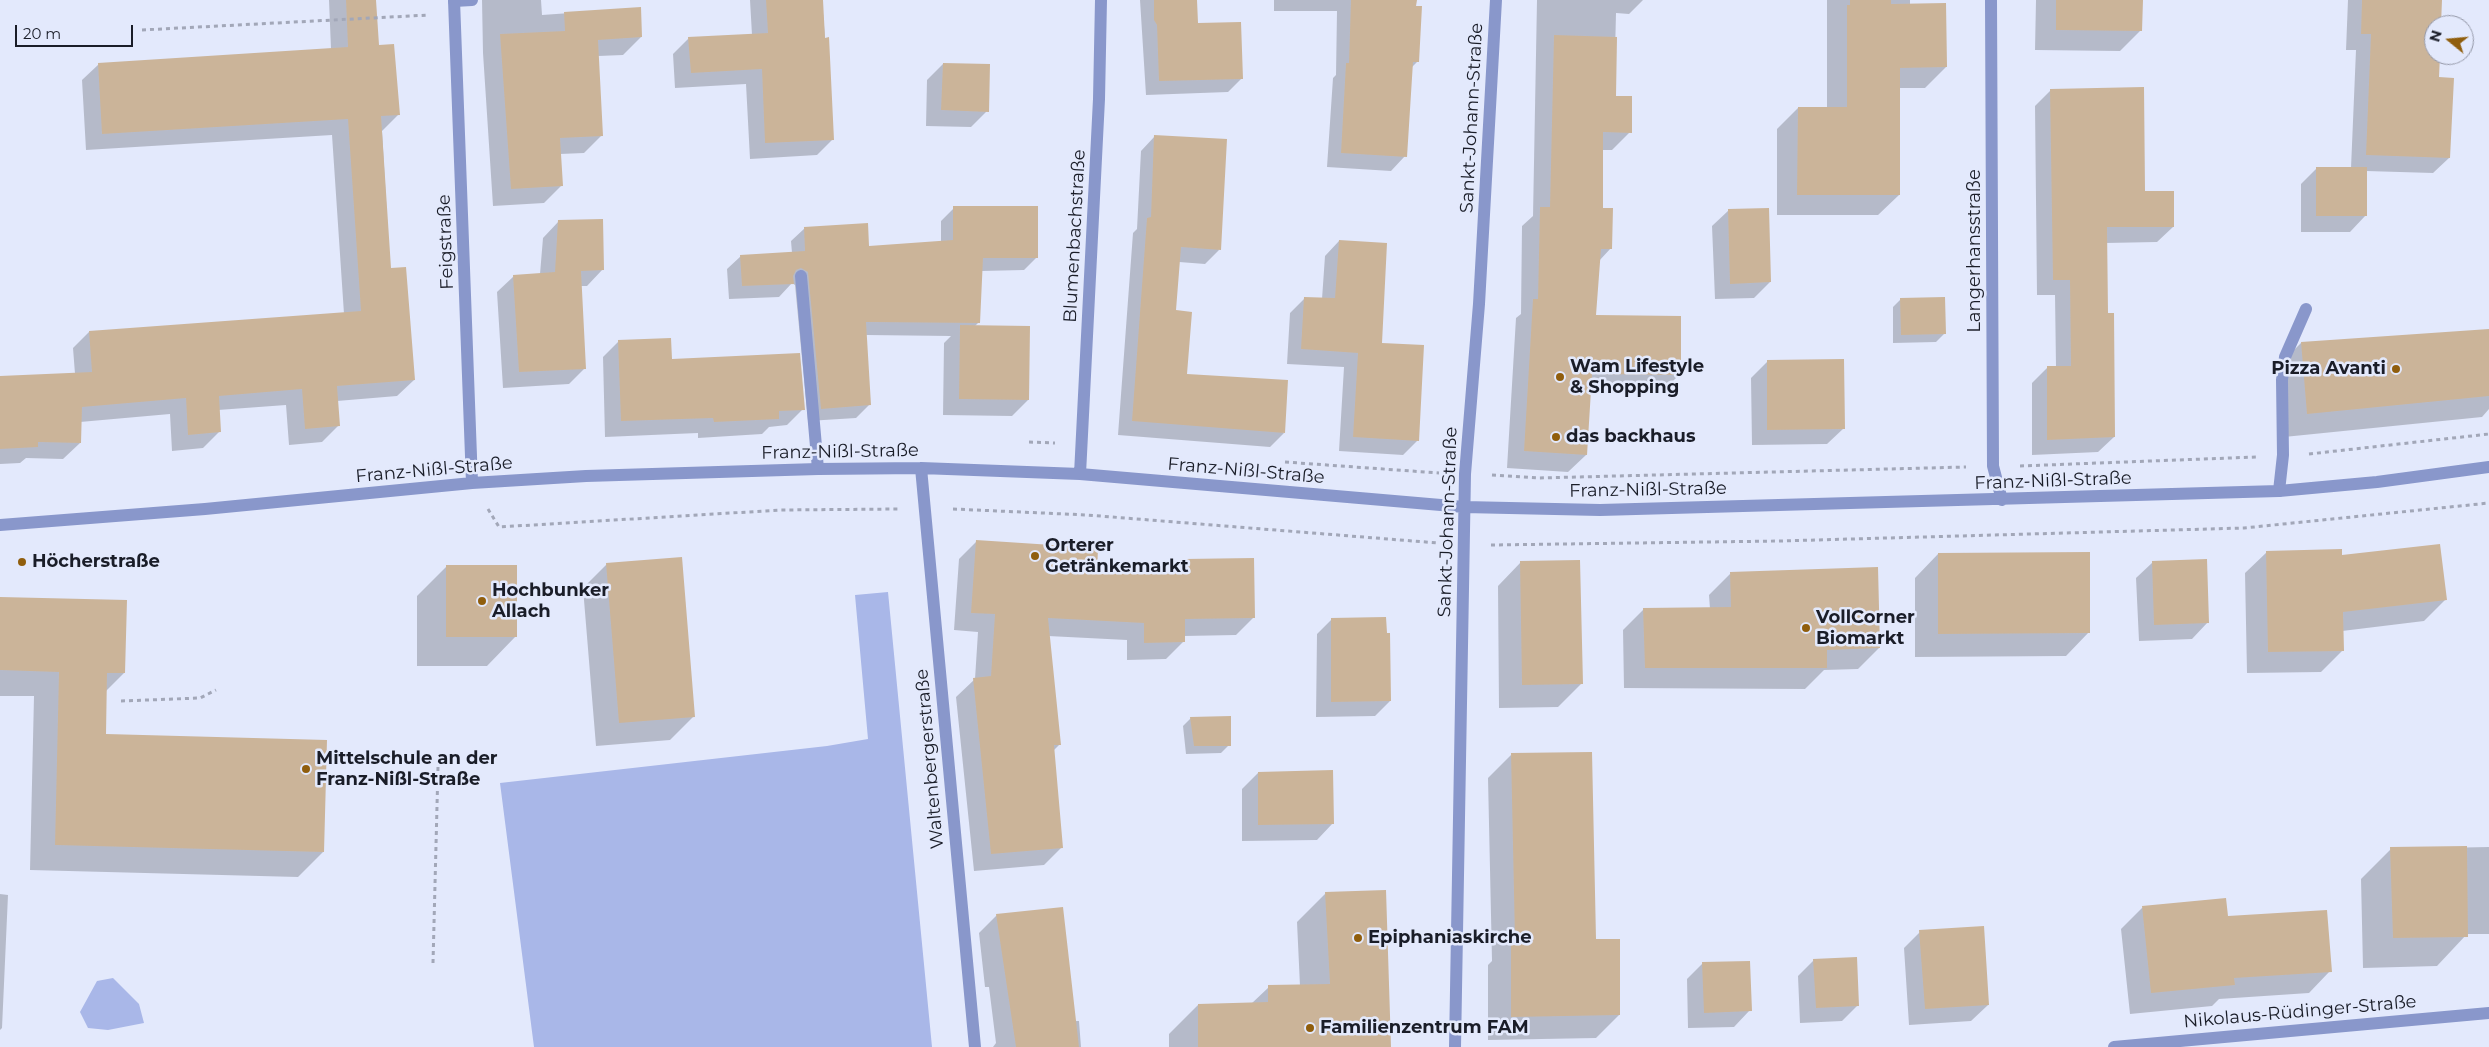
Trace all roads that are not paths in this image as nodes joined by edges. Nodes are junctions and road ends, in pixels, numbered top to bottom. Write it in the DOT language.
graph roads {
  1 [pos="454,0"];
  2 [pos="472,0"];
  3 [pos="1101,0"];
  4 [pos="1496,0"];
  5 [pos="1991,0"];
  6 [pos="801,276"];
  7 [pos="2306,309"];
  8 [pos="2489,467"];
  9 [pos="921,468"];
  10 [pos="818,469"];
  11 [pos="1080,474"];
  12 [pos="472,483"];
  13 [pos="2279,492"];
  14 [pos="2002,500"];
  15 [pos="1464,508"];
  16 [pos="0,525"];
  17 [pos="2489,1013"];
  18 [pos="975,1047"];
  19 [pos="1455,1047"];
  20 [pos="2114,1047"];
  1 -- 2 [label="street"];
  1 -- 12 [label="street, Feigstraße"];
  3 -- 11 [label="street, Blumenbachstraße"];
  4 -- 15 [label="street, Sankt-Johann-Straße"];
  5 -- 14 [label="street, Langerhansstraße"];
  6 -- 10 [label="street"];
  7 -- 13 [label="street"];
  8 -- 13 [label="street, Franz-Nißl-Straße"];
  9 -- 10 [label="street, Franz-Nißl-Straße"];
  9 -- 11 [label="street, Franz-Nißl-Straße"];
  9 -- 18 [label="street, Waltenbergerstraße"];
  10 -- 12 [label="street, Franz-Nißl-Straße"];
  11 -- 15 [label="street, Franz-Nißl-Straße"];
  12 -- 16 [label="street, Franz-Nißl-Straße"];
  13 -- 14 [label="street, Franz-Nißl-Straße"];
  14 -- 15 [label="street, Franz-Nißl-Straße"];
  15 -- 19 [label="street, Sankt-Johann-Straße"];
  17 -- 20 [label="street, Nikolaus-Rüdinger-Straße"];
}
